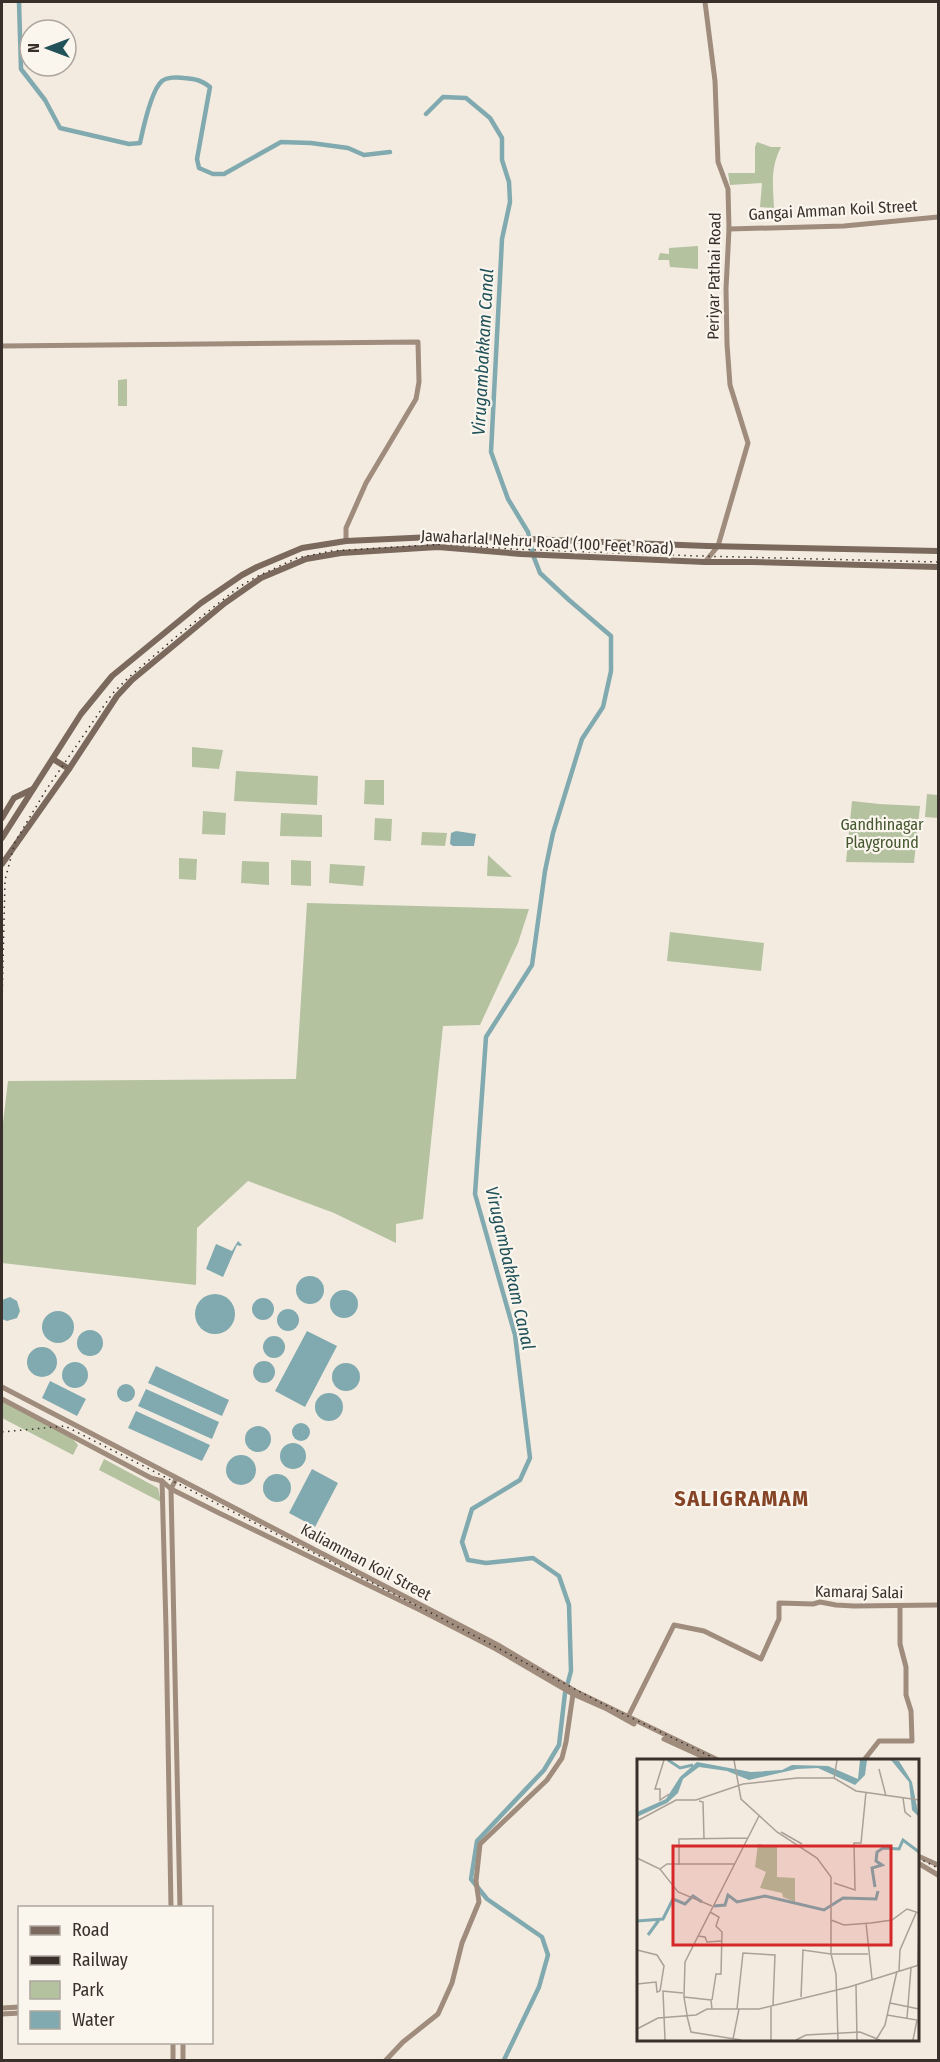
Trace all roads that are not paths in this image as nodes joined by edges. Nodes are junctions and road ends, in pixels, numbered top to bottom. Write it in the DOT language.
graph roads {
  1 [pos="705,2"];
  2 [pos="939,217"];
  3 [pos="729,229"];
  4 [pos="2,346"];
  5 [pos="511,538"];
  6 [pos="346,541"];
  7 [pos="718,546"];
  8 [pos="892,550"];
  9 [pos="939,551"];
  10 [pos="510,553"];
  11 [pos="705,562"];
  12 [pos="891,566"];
  13 [pos="939,567"];
  14 [pos="53,759"];
  15 [pos="69,770"];
  16 [pos="34,789"];
  17 [pos="2,818"];
  18 [pos="2,838"];
  19 [pos="2,864"];
  20 [pos="2,1387"];
  21 [pos="2,1399"];
  22 [pos="170,1476"];
  23 [pos="176,1479"];
  24 [pos="162,1481"];
  25 [pos="171,1489"];
  26 [pos="939,1605"];
  27 [pos="900,1606"];
  28 [pos="523,1662"];
  29 [pos="571,1691"];
  30 [pos="628,1717"];
  31 [pos="706,1759"];
  32 [pos="714,1759"];
  33 [pos="865,1759"];
  34 [pos="919,1856"];
  35 [pos="919,1864"];
  36 [pos="939,1865"];
  37 [pos="939,1875"];
  38 [pos="171,1906"];
  39 [pos="180,1906"];
  40 [pos="18,2007"];
  41 [pos="2,2008"];
  42 [pos="18,2013"];
  43 [pos="2,2014"];
  44 [pos="173,2044"];
  45 [pos="183,2044"];
  46 [pos="173,2061"];
  47 [pos="183,2061"];
  48 [pos="386,2061"];
  1 -- 3 [label="street, Periyar Pathai Road"];
  2 -- 3 [label="street, Gangai Amman Koil Street"];
  3 -- 7 [label="street, Periyar Pathai Road"];
  4 -- 6 [label="street"];
  5 -- 6 [label="main road, Jawaharlal Nehru Road (100 Feet Road)"];
  5 -- 7 [label="main road, Jawaharlal Nehru Road (100 Feet Road)"];
  5 -- 10 [label="main road"];
  6 -- 14 [label="main road, Jawaharlal Nehru Road (100 Feet Road)"];
  7 -- 8 [label="main road, Jawaharlal Nehru Road (100 Feet Road)"];
  7 -- 11 [label="street"];
  8 -- 9 [label="main road, Jawaharlal Nehru Road (100 Feet Road)"];
  8 -- 12 [label="main road"];
  10 -- 11 [label="main road, Jawaharlal Nehru Road (100 Feet Road)"];
  10 -- 15 [label="main road, Jawaharlal Nehru Road (100 Feet Road)"];
  11 -- 12 [label="main road, Jawaharlal Nehru Road (100 Feet Road)"];
  12 -- 13 [label="main road, Jawaharlal Nehru Road (100 Feet Road)"];
  14 -- 15 [label="main road"];
  14 -- 16 [label="main road, Jawaharlal Nehru Road (100 Feet Road)"];
  15 -- 19 [label="main road, Jawaharlal Nehru Road (100 Feet Road)"];
  16 -- 17 [label="main road"];
  16 -- 18 [label="main road, Jawaharlal Nehru Road (100 Feet Road)"];
  20 -- 22 [label="street, Kaliamman Koil Street"];
  21 -- 24 [label="street, Kaliamman Koil Street"];
  22 -- 23 [label="street, Kaliamman Koil Street"];
  22 -- 24 [label="street"];
  23 -- 25 [label="street"];
  23 -- 28 [label="street, Kaliamman Koil Street"];
  24 -- 25 [label="street, Kaliamman Koil Street"];
  24 -- 38 [label="street"];
  25 -- 28 [label="street, Kaliamman Koil Street"];
  25 -- 39 [label="street"];
  26 -- 27 [label="street, Kamaraj Salai"];
  27 -- 30 [label="street, Kamaraj Salai"];
  27 -- 33 [label="street"];
  28 -- 29 [label="street, Kaliamman Koil Street"];
  29 -- 30 [label="street, Kaliamman Koil Street"];
  29 -- 31 [label="street, Kaliamman Koil Street"];
  29 -- 48 [label="street"];
  30 -- 32 [label="street, Kaliamman Koil Street"];
  34 -- 36 [label="street"];
  35 -- 37 [label="street"];
  40 -- 41 [label="street"];
  42 -- 43 [label="street"];
  44 -- 46 [label="street"];
  45 -- 47 [label="street"];
}
